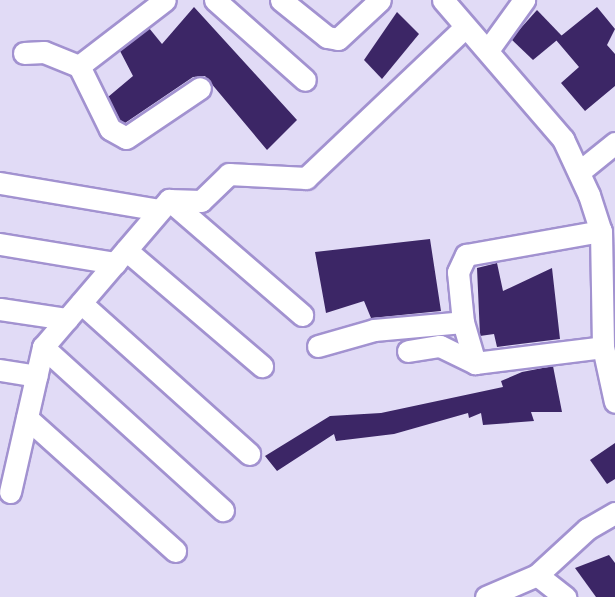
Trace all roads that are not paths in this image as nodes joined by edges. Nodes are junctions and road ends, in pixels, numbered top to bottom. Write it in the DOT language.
graph roads {
  1 [pos="165,0"];
  2 [pos="215,0"];
  3 [pos="280,0"];
  4 [pos="380,0"];
  5 [pos="443,0"];
  6 [pos="524,0"];
  7 [pos="465,27"];
  8 [pos="488,50"];
  9 [pos="24,53"];
  10 [pos="79,66"];
  11 [pos="305,80"];
  12 [pos="200,88"];
  13 [pos="615,143"];
  14 [pos="579,172"];
  15 [pos="0,183"];
  16 [pos="165,205"];
  17 [pos="601,231"];
  18 [pos="0,244"];
  19 [pos="121,257"];
  20 [pos="81,303"];
  21 [pos="0,309"];
  22 [pos="302,315"];
  23 [pos="67,319"];
  24 [pos="463,322"];
  25 [pos="318,346"];
  26 [pos="603,346"];
  27 [pos="43,347"];
  28 [pos="408,351"];
  29 [pos="475,363"];
  30 [pos="262,366"];
  31 [pos="0,370"];
  32 [pos="37,376"];
  33 [pos="615,402"];
  34 [pos="27,418"];
  35 [pos="249,454"];
  36 [pos="9,492"];
  37 [pos="223,510"];
  38 [pos="615,513"];
  39 [pos="175,551"];
  40 [pos="537,575"];
  41 [pos="486,597"];
  42 [pos="565,597"];
  1 -- 10 [label="street"];
  2 -- 11 [label="street"];
  3 -- 4 [label="street"];
  5 -- 7 [label="street"];
  6 -- 8 [label="street"];
  7 -- 8 [label="street"];
  7 -- 16 [label="street"];
  8 -- 14 [label="street"];
  9 -- 10 [label="street"];
  10 -- 12 [label="street"];
  13 -- 14 [label="street"];
  14 -- 17 [label="street"];
  15 -- 16 [label="street"];
  16 -- 19 [label="street"];
  16 -- 22 [label="street"];
  17 -- 24 [label="street"];
  17 -- 26 [label="street"];
  18 -- 19 [label="street"];
  19 -- 20 [label="street"];
  19 -- 30 [label="street"];
  20 -- 23 [label="street"];
  20 -- 35 [label="street"];
  21 -- 23 [label="street"];
  23 -- 27 [label="street"];
  24 -- 25 [label="street"];
  24 -- 29 [label="street"];
  26 -- 29 [label="street"];
  26 -- 33 [label="street"];
  27 -- 32 [label="street"];
  27 -- 37 [label="street"];
  28 -- 29 [label="street"];
  31 -- 32 [label="street"];
  32 -- 34 [label="street"];
  34 -- 36 [label="street"];
  34 -- 39 [label="street"];
  38 -- 40 [label="street"];
  40 -- 41 [label="street"];
  40 -- 42 [label="street"];
}
